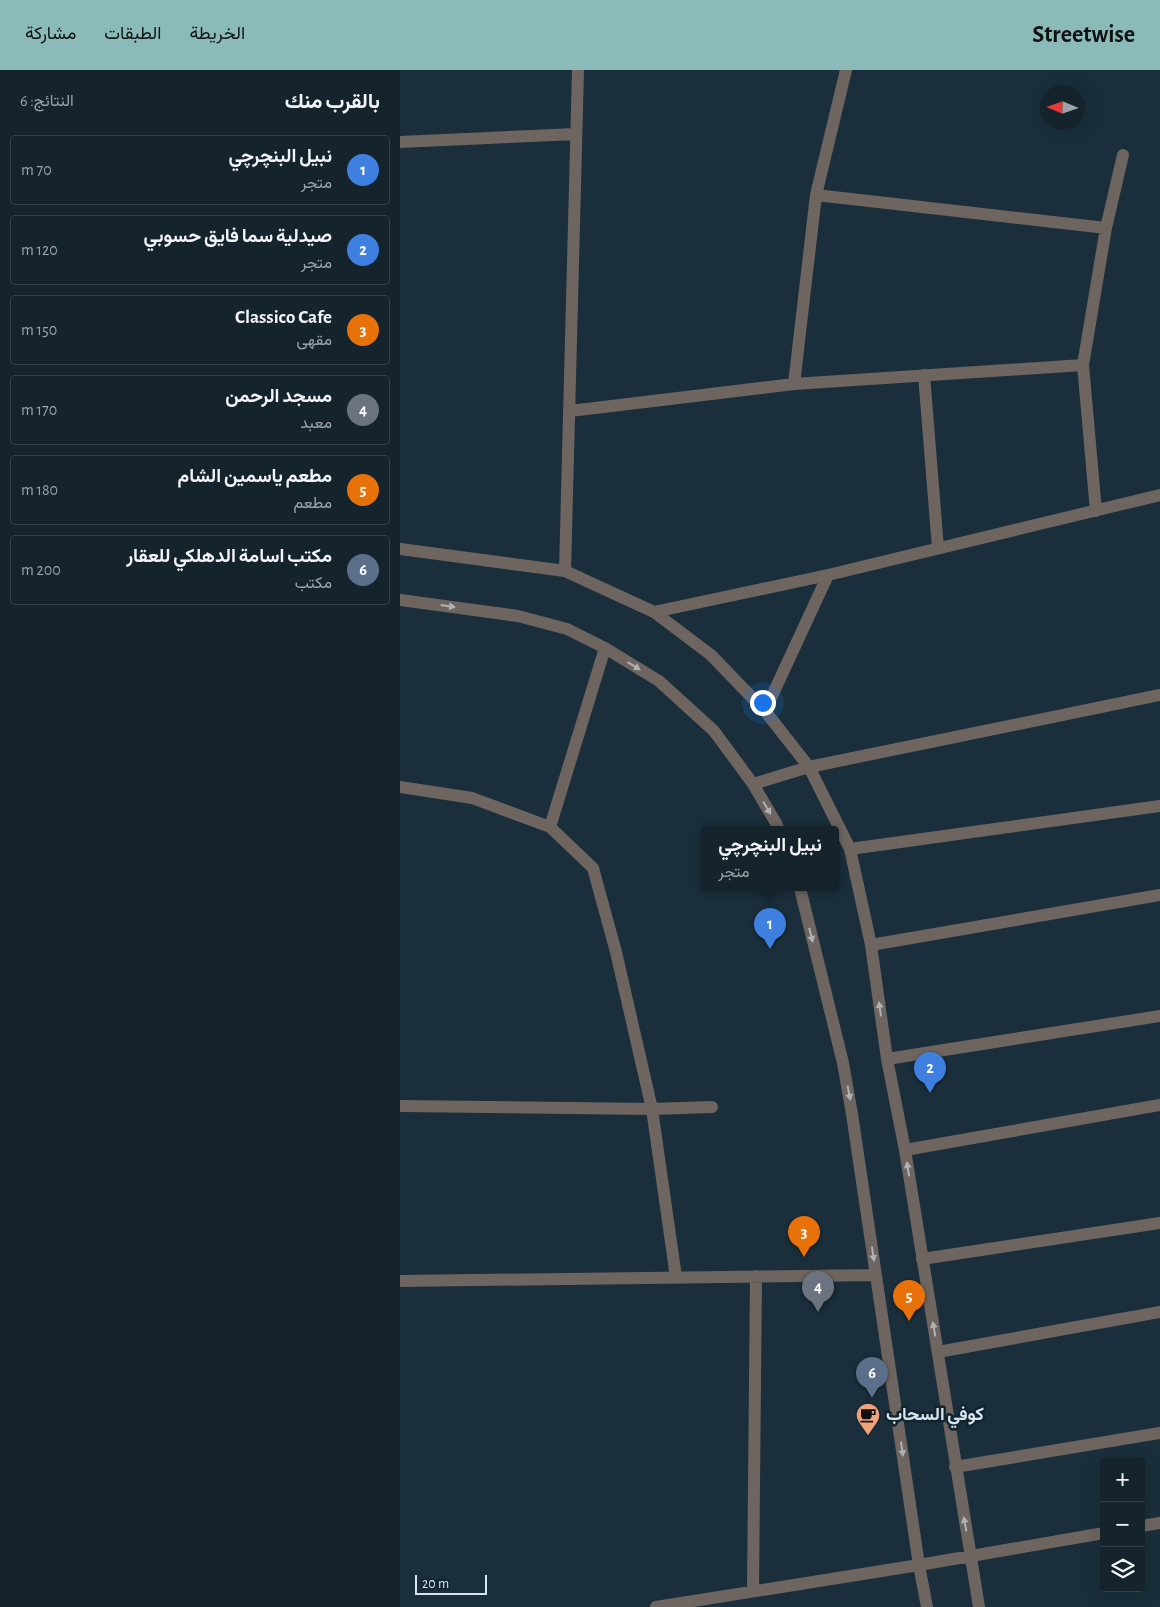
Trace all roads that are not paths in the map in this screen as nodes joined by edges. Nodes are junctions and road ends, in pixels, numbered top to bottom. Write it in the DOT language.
graph roads {
  1 [pos="578,70"];
  2 [pos="846,70"];
  3 [pos="576,134"];
  4 [pos="400,142"];
  5 [pos="1122,155"];
  6 [pos="816,195"];
  7 [pos="1106,228"];
  8 [pos="1083,365"];
  9 [pos="924,375"];
  10 [pos="794,384"];
  11 [pos="570,411"];
  12 [pos="1160,495"];
  13 [pos="1096,511"];
  14 [pos="938,548"];
  15 [pos="400,549"];
  16 [pos="565,571"];
  17 [pos="828,574"];
  18 [pos="400,600"];
  19 [pos="654,612"];
  20 [pos="605,648"];
  21 [pos="1160,695"];
  22 [pos="765,711"];
  23 [pos="809,767"];
  24 [pos="753,784"];
  25 [pos="400,788"];
  26 [pos="1160,806"];
  27 [pos="777,826"];
  28 [pos="838,826"];
  29 [pos="550,827"];
  30 [pos="839,827"];
  31 [pos="850,849"];
  32 [pos="801,891"];
  33 [pos="1160,896"];
  34 [pos="871,945"];
  35 [pos="1160,1016"];
  36 [pos="887,1058"];
  37 [pos="1160,1104"];
  38 [pos="400,1106"];
  39 [pos="712,1107"];
  40 [pos="652,1109"];
  41 [pos="905,1150"];
  42 [pos="1160,1223"];
  43 [pos="922,1260"];
  44 [pos="876,1275"];
  45 [pos="756,1276"];
  46 [pos="676,1277"];
  47 [pos="400,1281"];
  48 [pos="1160,1312"];
  49 [pos="938,1352"];
  50 [pos="1160,1433"];
  51 [pos="955,1467"];
  52 [pos="1160,1523"];
  53 [pos="1145,1525"];
  54 [pos="1100,1534"];
  55 [pos="971,1556"];
  56 [pos="919,1565"];
  57 [pos="753,1591"];
  58 [pos="656,1607"];
  59 [pos="927,1607"];
  60 [pos="979,1607"];
  1 -- 3 [label="street"];
  2 -- 6 [label="street"];
  3 -- 4 [label="street"];
  3 -- 11 [label="street"];
  5 -- 7 [label="street"];
  6 -- 7 [label="street"];
  6 -- 10 [label="street"];
  7 -- 8 [label="street"];
  8 -- 9 [label="street"];
  8 -- 13 [label="street"];
  9 -- 10 [label="street"];
  9 -- 14 [label="street"];
  10 -- 11 [label="street"];
  11 -- 16 [label="street"];
  12 -- 13 [label="street"];
  13 -- 14 [label="street"];
  14 -- 17 [label="street"];
  15 -- 16 [label="street"];
  16 -- 19 [label="street"];
  17 -- 19 [label="street"];
  17 -- 22 [label="street"];
  18 -- 20 [label="street, one-way"];
  19 -- 22 [label="street"];
  20 -- 24 [label="street, one-way"];
  20 -- 29 [label="street"];
  21 -- 23 [label="street"];
  22 -- 23 [label="street"];
  23 -- 24 [label="street"];
  23 -- 28 [label="street"];
  24 -- 27 [label="street, one-way"];
  25 -- 29 [label="street"];
  26 -- 31 [label="street"];
  29 -- 40 [label="street"];
  30 -- 31 [label="street"];
  31 -- 34 [label="street"];
  32 -- 44 [label="street, one-way"];
  33 -- 34 [label="street"];
  36 -- 34 [label="street, one-way"];
  35 -- 36 [label="street"];
  36 -- 41 [label="street"];
  37 -- 41 [label="street"];
  38 -- 40 [label="street"];
  39 -- 40 [label="street"];
  40 -- 46 [label="street"];
  43 -- 41 [label="street, one-way"];
  42 -- 43 [label="street"];
  49 -- 43 [label="street, one-way"];
  44 -- 45 [label="street"];
  44 -- 56 [label="street, one-way"];
  45 -- 46 [label="street"];
  45 -- 57 [label="street"];
  46 -- 47 [label="street"];
  48 -- 49 [label="street"];
  49 -- 51 [label="street"];
  50 -- 51 [label="street"];
  55 -- 51 [label="street, one-way"];
  52 -- 53 [label="street"];
  54 -- 55 [label="street"];
  55 -- 56 [label="street"];
  55 -- 60 [label="street"];
  56 -- 57 [label="street"];
  56 -- 59 [label="street"];
  57 -- 58 [label="street"];
}
